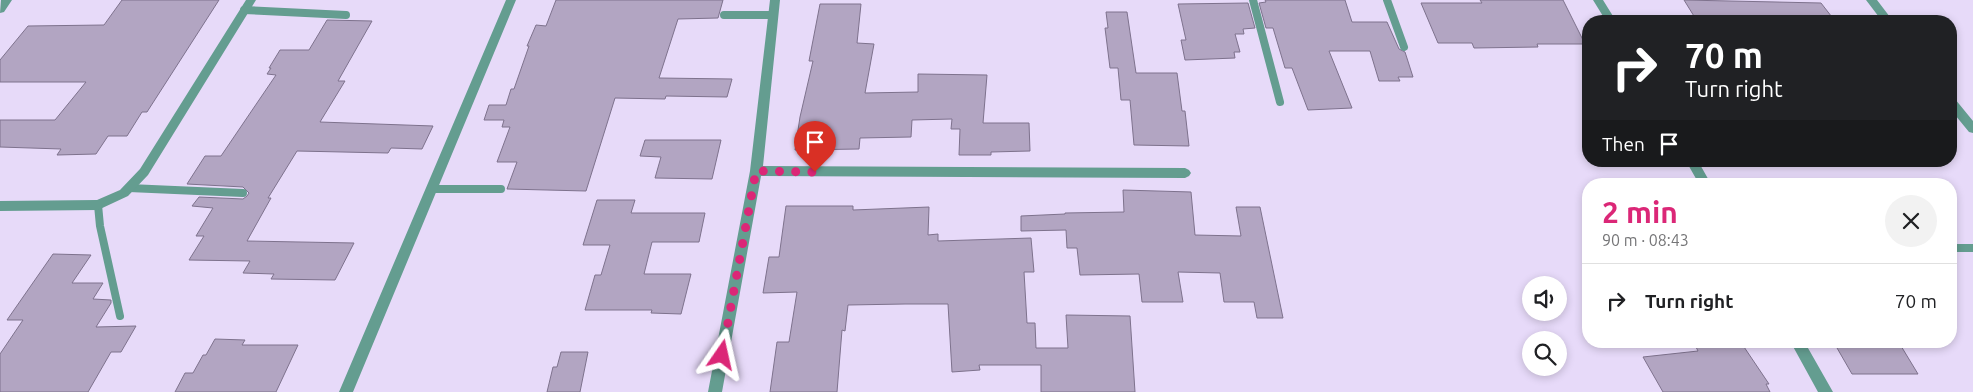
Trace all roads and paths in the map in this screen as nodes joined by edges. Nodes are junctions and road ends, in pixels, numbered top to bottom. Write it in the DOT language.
graph roads {
  1 [pos="8,0"];
  2 [pos="511,0"];
  3 [pos="775,0"];
  4 [pos="1253,0"];
  5 [pos="1387,0"];
  6 [pos="1598,0"];
  7 [pos="1871,0"];
  8 [pos="247,5"];
  9 [pos="0,9"];
  10 [pos="346,15"];
  11 [pos="724,15"];
  12 [pos="773,15"];
  13 [pos="1607,15"];
  14 [pos="1883,15"];
  15 [pos="1404,47"];
  16 [pos="1280,102"];
  17 [pos="1957,109"];
  18 [pos="1973,129"];
  19 [pos="1695,167"];
  20 [pos="756,171"];
  21 [pos="1185,173"];
  22 [pos="1702,178"];
  23 [pos="129,188"];
  24 [pos="433,189"];
  25 [pos="501,189"];
  26 [pos="243,193"];
  27 [pos="98,205"];
  28 [pos="0,206"];
  29 [pos="1957,248"];
  30 [pos="1973,248"];
  31 [pos="120,316"];
  32 [pos="1801,348"];
  33 [pos="346,392"];
  34 [pos="715,392"];
  35 [pos="1826,392"];
  1 -- 9 [label="street"];
  2 -- 24 [label="street"];
  3 -- 12 [label="street"];
  4 -- 16 [label="lane"];
  5 -- 15 [label="lane"];
  6 -- 13 [label="street"];
  7 -- 14 [label="street"];
  8 -- 10 [label="lane"];
  8 -- 23 [label="street"];
  11 -- 12 [label="lane"];
  12 -- 20 [label="street"];
  17 -- 18 [label="street"];
  19 -- 22 [label="street"];
  20 -- 21 [label="street"];
  20 -- 34 [label="street"];
  23 -- 26 [label="lane"];
  23 -- 27 [label="street"];
  24 -- 25 [label="lane"];
  24 -- 33 [label="street"];
  27 -- 28 [label="street"];
  27 -- 31 [label="lane"];
  29 -- 30 [label="lane"];
  32 -- 35 [label="street"];
}
